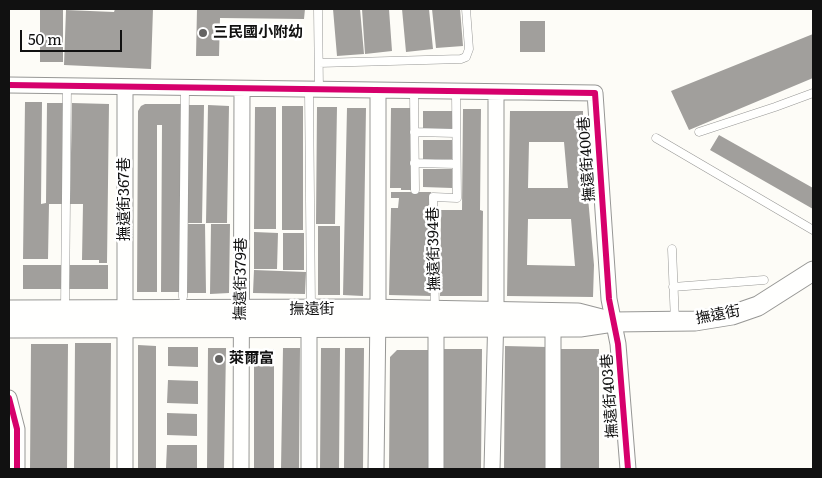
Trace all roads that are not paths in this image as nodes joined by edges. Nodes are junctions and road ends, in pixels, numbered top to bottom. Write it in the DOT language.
graph roads {
  1 [pos="318,9"];
  2 [pos="466,9"];
  3 [pos="319,63"];
  4 [pos="9,85"];
  5 [pos="67,86"];
  6 [pos="125,87"];
  7 [pos="185,88"];
  8 [pos="242,89"];
  9 [pos="314,90"];
  10 [pos="378,91"];
  11 [pos="414,92"];
  12 [pos="456,92"];
  13 [pos="496,93"];
  14 [pos="813,93"];
  15 [pos="414,132"];
  16 [pos="699,132"];
  17 [pos="456,133"];
  18 [pos="656,138"];
  19 [pos="414,163"];
  20 [pos="456,164"];
  21 [pos="415,190"];
  22 [pos="813,230"];
  23 [pos="672,249"];
  24 [pos="813,272"];
  25 [pos="764,280"];
  26 [pos="673,287"];
  27 [pos="183,297"];
  28 [pos="9,310"];
  29 [pos="65,310"];
  30 [pos="378,318"];
  31 [pos="125,319"];
  32 [pos="241,319"];
  33 [pos="310,319"];
  34 [pos="435,319"];
  35 [pos="495,319"];
  36 [pos="613,322"];
  37 [pos="675,322"];
  38 [pos="553,327"];
  39 [pos="9,328"];
  40 [pos="9,398"];
  41 [pos="17,469"];
  42 [pos="124,469"];
  43 [pos="241,469"];
  44 [pos="309,469"];
  45 [pos="376,469"];
  46 [pos="436,469"];
  47 [pos="492,469"];
  48 [pos="553,469"];
  49 [pos="628,469"];
  1 -- 3 [label="lane"];
  2 -- 3 [label="lane"];
  3 -- 9 [label="lane"];
  4 -- 5 [label="street"];
  5 -- 6 [label="street"];
  5 -- 29 [label="lane"];
  6 -- 7 [label="street"];
  6 -- 31 [label="street, 撫遠街367巷"];
  7 -- 8 [label="street"];
  7 -- 27 [label="lane"];
  8 -- 9 [label="street"];
  8 -- 32 [label="street, 撫遠街379巷"];
  9 -- 10 [label="street"];
  9 -- 33 [label="lane"];
  10 -- 11 [label="street"];
  10 -- 30 [label="street"];
  11 -- 12 [label="street"];
  11 -- 15 [label="lane"];
  12 -- 13 [label="street"];
  12 -- 17 [label="lane, 撫遠街394巷"];
  13 -- 35 [label="street"];
  13 -- 36 [label="street, 撫遠街400巷"];
  14 -- 16 [label="lane"];
  15 -- 17 [label="lane"];
  15 -- 19 [label="lane"];
  17 -- 20 [label="lane, 撫遠街394巷"];
  18 -- 22 [label="lane"];
  19 -- 20 [label="lane"];
  19 -- 21 [label="lane"];
  20 -- 34 [label="lane, 撫遠街394巷"];
  23 -- 26 [label="lane"];
  24 -- 37 [label="street, 撫遠街"];
  25 -- 26 [label="lane"];
  26 -- 37 [label="lane"];
  28 -- 29 [label="street, 撫遠街"];
  29 -- 31 [label="street, 撫遠街"];
  30 -- 33 [label="street, 撫遠街"];
  30 -- 34 [label="street, 撫遠街"];
  30 -- 45 [label="street"];
  31 -- 32 [label="street, 撫遠街"];
  31 -- 39 [label="street, 撫遠街"];
  31 -- 42 [label="street, 撫遠街367巷"];
  32 -- 33 [label="street, 撫遠街"];
  32 -- 43 [label="street, 撫遠街379巷"];
  33 -- 44 [label="street"];
  34 -- 35 [label="street, 撫遠街"];
  34 -- 46 [label="street"];
  35 -- 36 [label="street, 撫遠街"];
  35 -- 38 [label="street, 撫遠街"];
  35 -- 47 [label="street"];
  36 -- 37 [label="street, 撫遠街"];
  36 -- 38 [label="street, 撫遠街"];
  36 -- 49 [label="street, 撫遠街403巷"];
  38 -- 48 [label="street"];
  40 -- 41 [label="street"];
}
